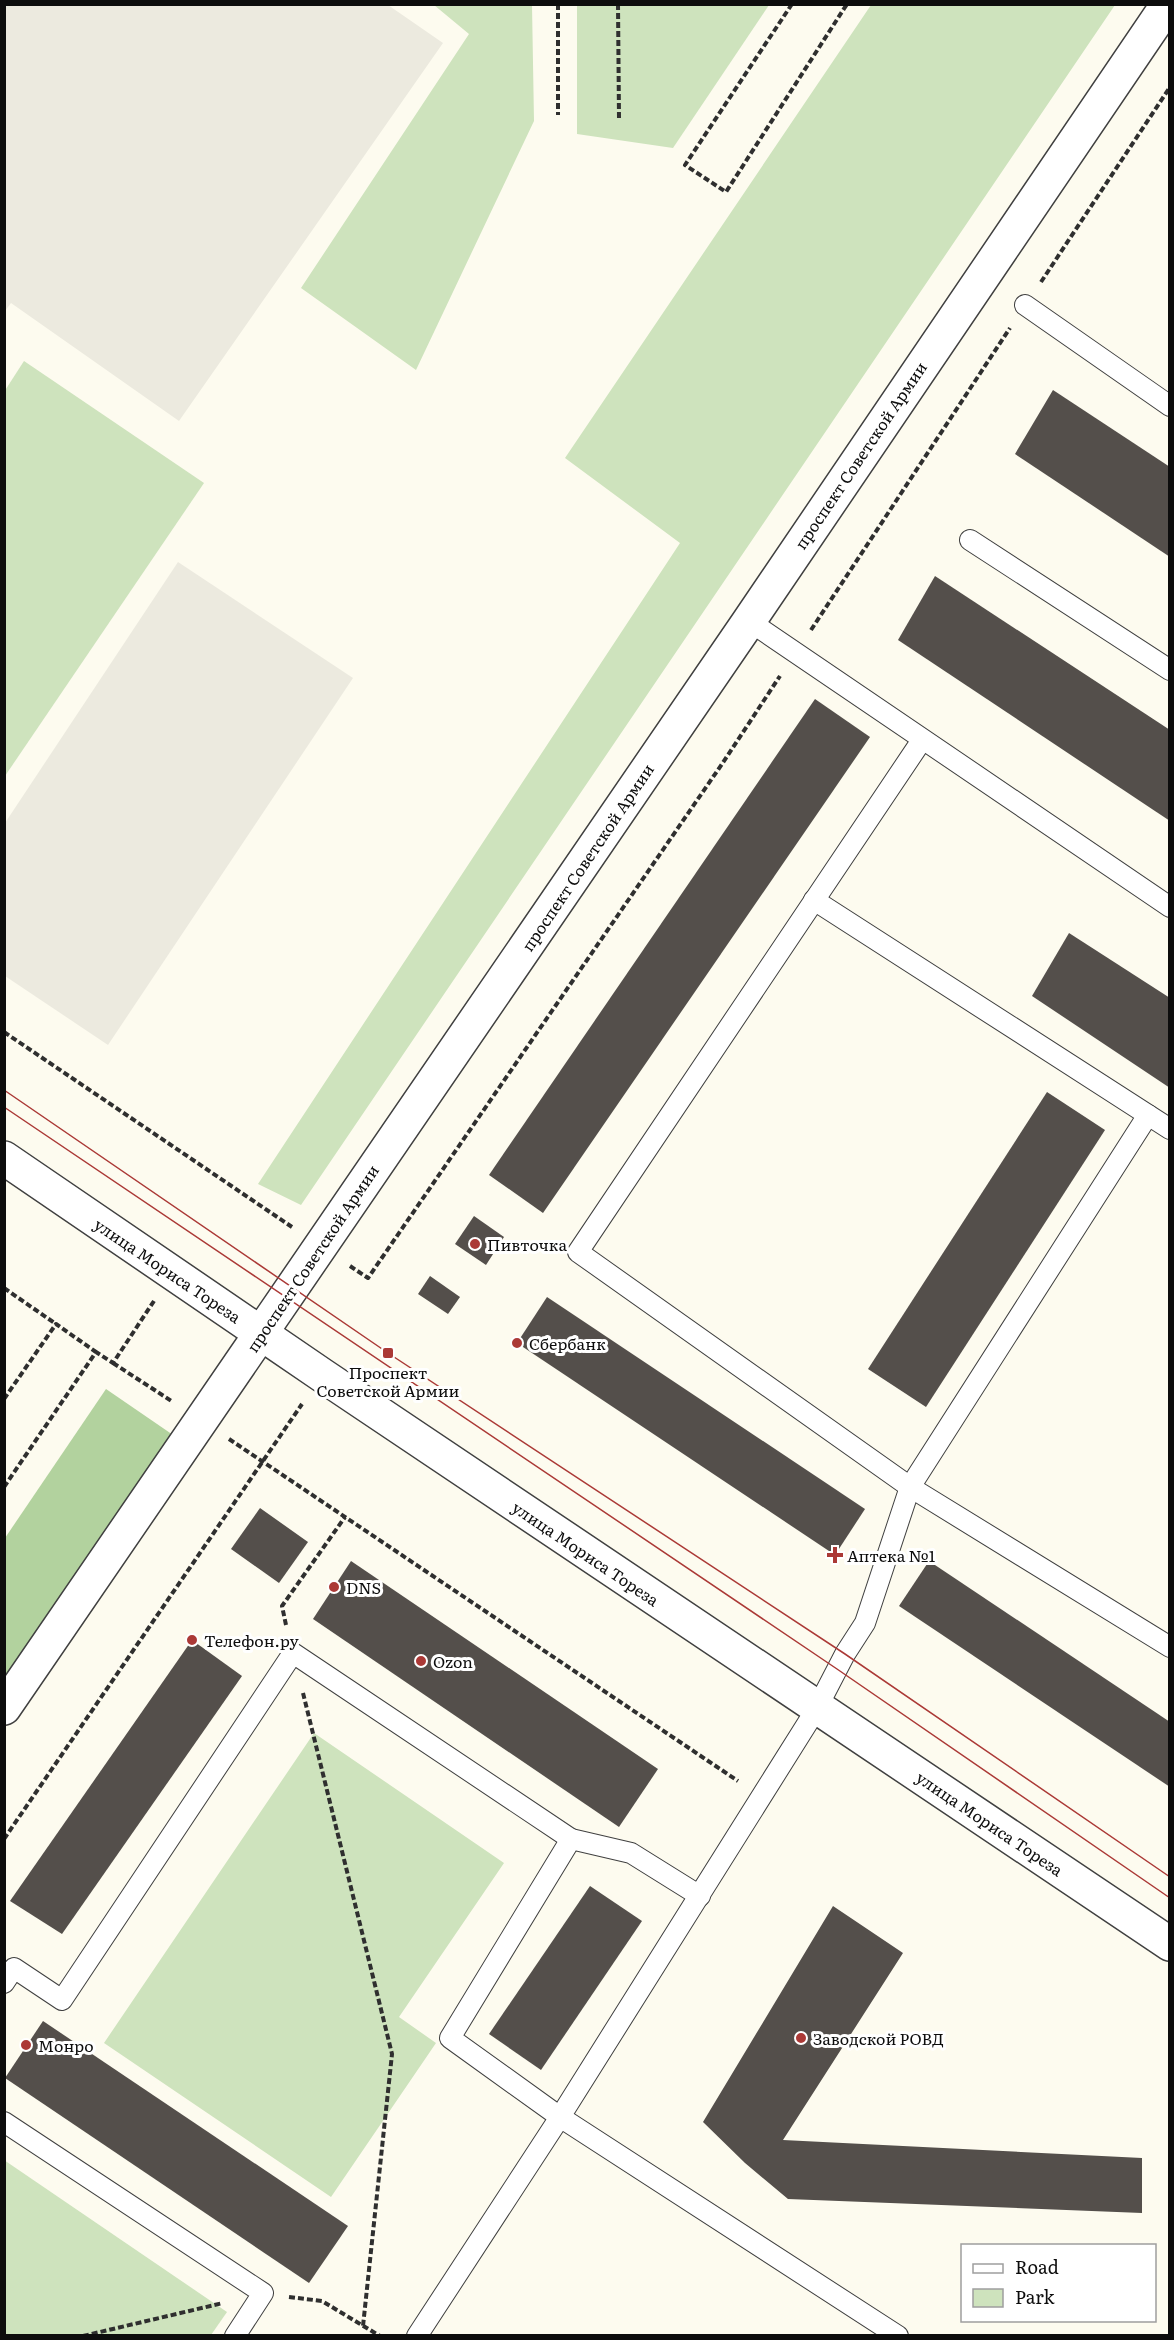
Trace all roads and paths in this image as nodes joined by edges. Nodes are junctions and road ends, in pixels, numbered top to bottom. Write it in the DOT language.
graph roads {
  1 [pos="558,4"];
  2 [pos="618,4"];
  3 [pos="792,4"];
  4 [pos="847,4"];
  5 [pos="1168,4"];
  6 [pos="1170,87"];
  7 [pos="558,115"];
  8 [pos="619,117"];
  9 [pos="1025,305"];
  10 [pos="1170,406"];
  11 [pos="970,540"];
  12 [pos="749,621"];
  13 [pos="795,653"];
  14 [pos="1170,670"];
  15 [pos="922,740"];
  16 [pos="814,900"];
  17 [pos="1170,908"];
  18 [pos="4,1032"];
  19 [pos="1148,1115"];
  20 [pos="1170,1129"];
  21 [pos="4,1158"];
  22 [pos="320,1246"];
  23 [pos="173,1274"];
  24 [pos="4,1288"];
  25 [pos="56,1324"];
  26 [pos="260,1333"];
  27 [pos="96,1352"];
  28 [pos="113,1363"];
  29 [pos="322,1375"];
  30 [pos="4,1399"];
  31 [pos="201,1420"];
  32 [pos="263,1461"];
  33 [pos="4,1487"];
  34 [pos="910,1487"];
  35 [pos="345,1517"];
  36 [pos="1170,1647"];
  37 [pos="293,1653"];
  38 [pos="4,1708"];
  39 [pos="817,1708"];
  40 [pos="761,1797"];
  41 [pos="4,1839"];
  42 [pos="571,1839"];
  43 [pos="699,1896"];
  44 [pos="1170,1944"];
  45 [pos="4,1983"];
  46 [pos="560,2117"];
  47 [pos="4,2122"];
  48 [pos="363,2326"];
  49 [pos="235,2336"];
  50 [pos="417,2336"];
  51 [pos="898,2336"];
  1 -- 7 [label="path"];
  2 -- 8 [label="path"];
  3 -- 4 [label="path"];
  5 -- 12 [label="street, проспект Советской Армии"];
  6 -- 9 [label="path"];
  9 -- 10 [label="lane"];
  9 -- 13 [label="path"];
  11 -- 14 [label="lane"];
  12 -- 13 [label="lane"];
  12 -- 22 [label="street, проспект Советской Армии"];
  13 -- 15 [label="lane"];
  13 -- 22 [label="path"];
  15 -- 16 [label="lane"];
  15 -- 17 [label="lane"];
  16 -- 19 [label="lane"];
  16 -- 34 [label="lane"];
  18 -- 22 [label="path"];
  19 -- 20 [label="lane"];
  19 -- 34 [label="lane"];
  21 -- 23 [label="street, улица Мориса Тореза"];
  22 -- 26 [label="street, проспект Советской Армии"];
  23 -- 26 [label="street, улица Мориса Тореза"];
  23 -- 28 [label="path"];
  24 -- 25 [label="path"];
  25 -- 27 [label="path"];
  25 -- 30 [label="path"];
  26 -- 29 [label="street, улица Мориса Тореза"];
  26 -- 31 [label="street, проспект Советской Армии"];
  27 -- 28 [label="path"];
  27 -- 33 [label="path"];
  28 -- 31 [label="path"];
  29 -- 32 [label="path"];
  29 -- 39 [label="street, улица Мориса Тореза"];
  31 -- 32 [label="path"];
  31 -- 38 [label="street, проспект Советской Армии"];
  32 -- 35 [label="path"];
  32 -- 41 [label="path"];
  34 -- 36 [label="lane"];
  34 -- 39 [label="lane"];
  35 -- 37 [label="path"];
  35 -- 40 [label="path"];
  37 -- 42 [label="lane"];
  37 -- 45 [label="lane"];
  37 -- 48 [label="path"];
  39 -- 40 [label="lane"];
  39 -- 44 [label="street, улица Мориса Тореза"];
  40 -- 43 [label="lane"];
  42 -- 43 [label="lane"];
  42 -- 46 [label="lane"];
  43 -- 46 [label="lane"];
  46 -- 50 [label="lane"];
  46 -- 51 [label="lane"];
  47 -- 49 [label="lane"];
}
